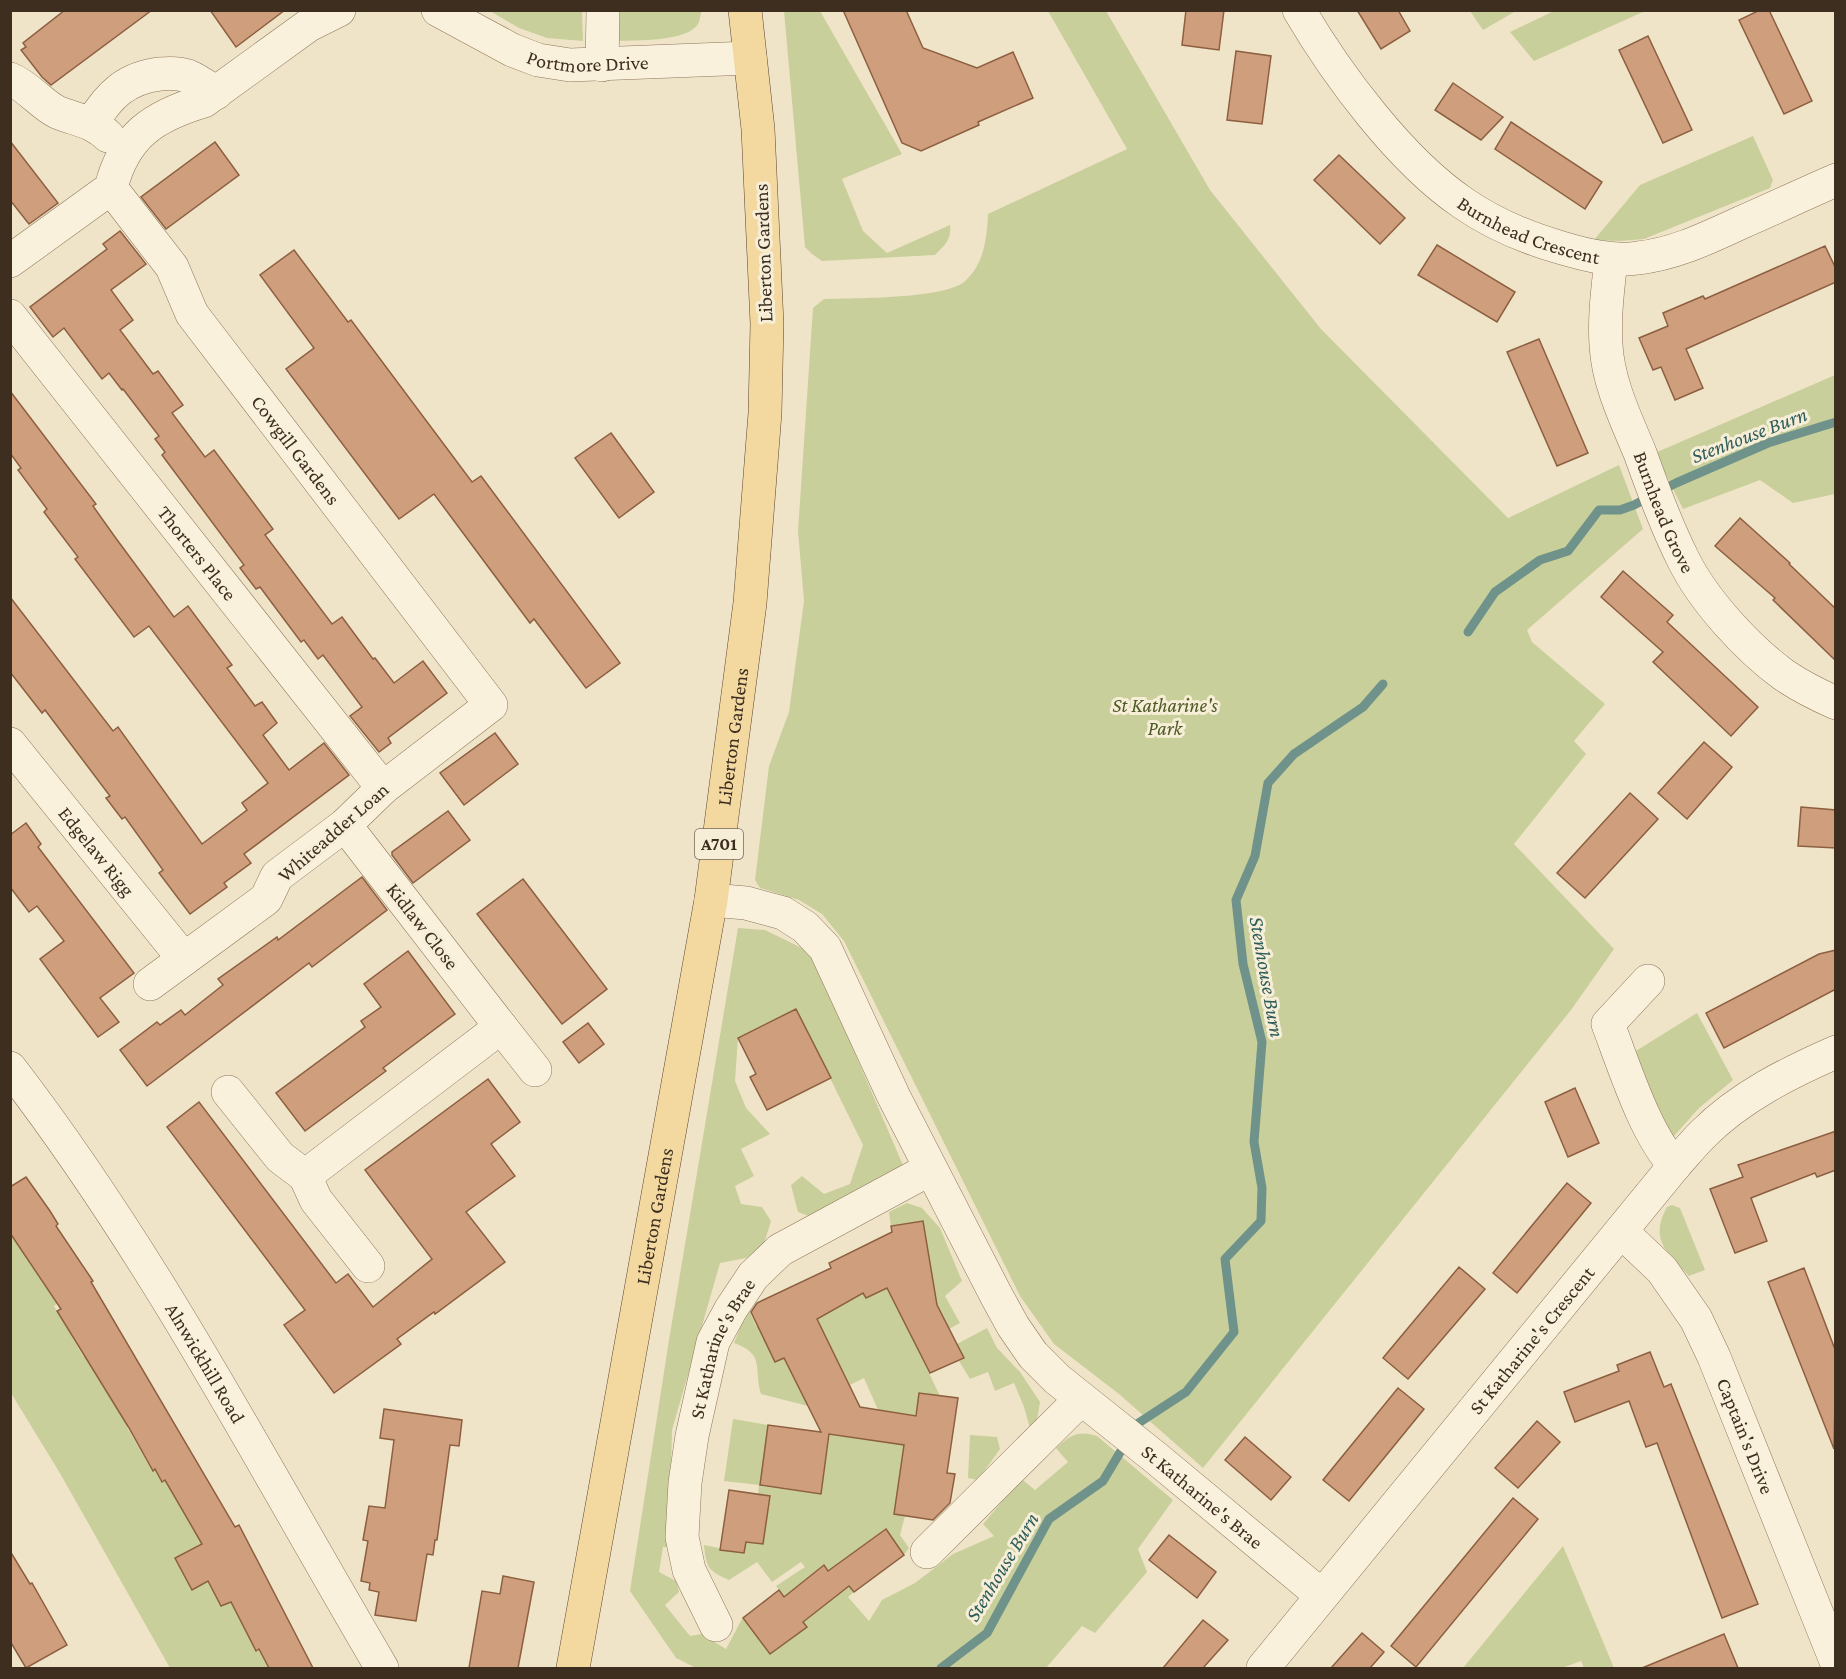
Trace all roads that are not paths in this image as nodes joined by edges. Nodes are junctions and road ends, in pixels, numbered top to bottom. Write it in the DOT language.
graph roads {
  1 [pos="339,10"];
  2 [pos="438,10"];
  3 [pos="603,10"];
  4 [pos="745,10"];
  5 [pos="1299,10"];
  6 [pos="750,58"];
  7 [pos="602,65"];
  8 [pos="23,87"];
  9 [pos="216,93"];
  10 [pos="92,123"];
  11 [pos="124,156"];
  12 [pos="1836,180"];
  13 [pos="111,188"];
  14 [pos="1611,259"];
  15 [pos="10,261"];
  16 [pos="10,316"];
  17 [pos="1836,703"];
  18 [pos="491,705"];
  19 [pos="10,744"];
  20 [pos="383,788"];
  21 [pos="345,825"];
  22 [pos="711,900"];
  23 [pos="184,959"];
  24 [pos="1648,981"];
  25 [pos="150,984"];
  26 [pos="501,1027"];
  27 [pos="1836,1052"];
  28 [pos="10,1068"];
  29 [pos="535,1070"];
  30 [pos="228,1092"];
  31 [pos="1675,1166"];
  32 [pos="930,1169"];
  33 [pos="305,1176"];
  34 [pos="1622,1232"];
  35 [pos="368,1266"];
  36 [pos="1081,1399"];
  37 [pos="927,1552"];
  38 [pos="1321,1595"];
  39 [pos="716,1625"];
  40 [pos="1836,1661"];
  41 [pos="382,1668"];
  42 [pos="573,1668"];
  43 [pos="1263,1668"];
  1 -- 9 [label="street"];
  2 -- 7 [label="street, Portmore Drive"];
  3 -- 7 [label="street"];
  4 -- 6 [label="main road, Liberton Gardens / A701"];
  5 -- 14 [label="street, Burnhead Crescent"];
  6 -- 7 [label="street, Portmore Drive"];
  6 -- 22 [label="main road, Liberton Gardens / A701"];
  8 -- 10 [label="street"];
  9 -- 10 [label="street"];
  9 -- 11 [label="street"];
  10 -- 11 [label="street"];
  11 -- 13 [label="street"];
  12 -- 14 [label="street, Burnhead Crescent"];
  13 -- 15 [label="street"];
  13 -- 18 [label="street, Cowgill Gardens"];
  14 -- 17 [label="street, Burnhead Grove"];
  16 -- 20 [label="street, Thorters Place"];
  18 -- 20 [label="street, Whiteadder Loan"];
  19 -- 23 [label="street, Edgelaw Rigg"];
  20 -- 21 [label="street, Whiteadder Loan"];
  21 -- 23 [label="street, Whiteadder Loan"];
  21 -- 26 [label="street, Kidlaw Close"];
  22 -- 32 [label="street, St Katharine's Brae"];
  22 -- 42 [label="main road, Liberton Gardens / A701"];
  23 -- 25 [label="street, Whiteadder Loan"];
  24 -- 31 [label="street"];
  26 -- 29 [label="street, Kidlaw Close"];
  26 -- 33 [label="street"];
  27 -- 31 [label="street, St Katharine's Crescent"];
  28 -- 41 [label="street, Alnwickhill Road"];
  30 -- 33 [label="street"];
  31 -- 34 [label="street, St Katharine's Crescent"];
  32 -- 36 [label="street, St Katharine's Brae"];
  32 -- 39 [label="street, St Katharine's Brae"];
  33 -- 35 [label="street"];
  34 -- 38 [label="street, St Katharine's Crescent"];
  34 -- 40 [label="street, Captain's Drive"];
  36 -- 37 [label="street"];
  36 -- 38 [label="street, St Katharine's Brae"];
  38 -- 43 [label="street, St Katharine's Crescent"];
}
